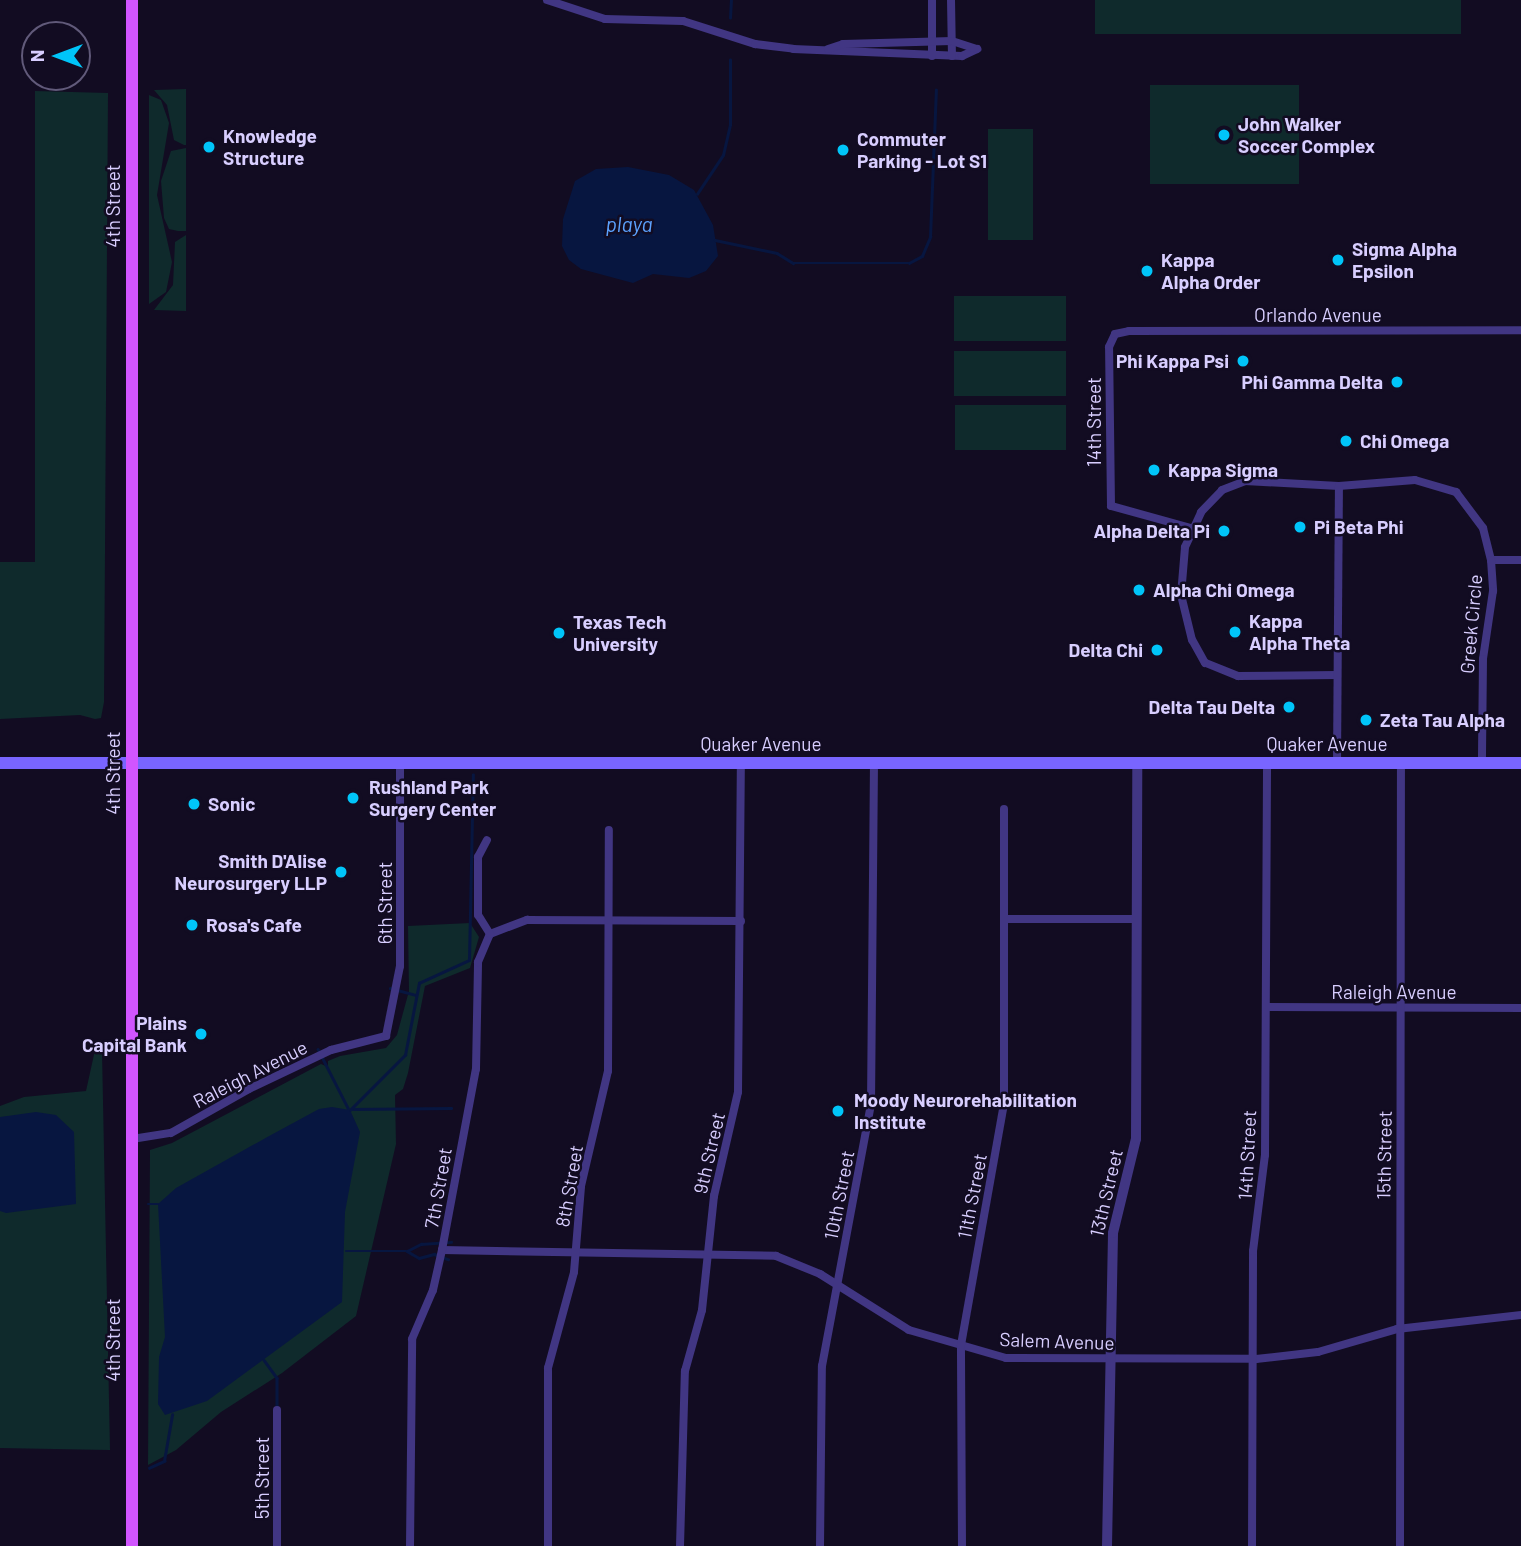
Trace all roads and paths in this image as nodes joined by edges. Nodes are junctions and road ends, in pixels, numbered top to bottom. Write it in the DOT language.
graph roads {
  1 [pos="132,0"];
  2 [pos="547,0"];
  3 [pos="932,0"];
  4 [pos="951,0"];
  5 [pos="560,2"];
  6 [pos="932,41"];
  7 [pos="952,41"];
  8 [pos="827,49"];
  9 [pos="932,56"];
  10 [pos="952,56"];
  11 [pos="1521,330"];
  12 [pos="1115,334"];
  13 [pos="1339,486"];
  14 [pos="1191,528"];
  15 [pos="1491,560"];
  16 [pos="1521,560"];
  17 [pos="1337,675"];
  18 [pos="400,762"];
  19 [pos="0,763"];
  20 [pos="132,763"];
  21 [pos="1401,763"];
  22 [pos="1482,763"];
  23 [pos="1521,763"];
  24 [pos="741,764"];
  25 [pos="874,764"];
  26 [pos="1137,764"];
  27 [pos="1267,764"];
  28 [pos="1337,764"];
  29 [pos="1004,809"];
  30 [pos="609,830"];
  31 [pos="487,840"];
  32 [pos="1004,919"];
  33 [pos="1136,919"];
  34 [pos="609,920"];
  35 [pos="741,921"];
  36 [pos="490,934"];
  37 [pos="1266,1007"];
  38 [pos="1401,1007"];
  39 [pos="1521,1008"];
  40 [pos="382,1039"];
  41 [pos="132,1139"];
  42 [pos="443,1250"];
  43 [pos="576,1251"];
  44 [pos="711,1251"];
  45 [pos="837,1285"];
  46 [pos="1521,1315"];
  47 [pos="1397,1329"];
  48 [pos="961,1348"];
  49 [pos="1108,1358"];
  50 [pos="1253,1359"];
  51 [pos="277,1410"];
  52 [pos="132,1546"];
  53 [pos="277,1546"];
  54 [pos="410,1546"];
  55 [pos="548,1546"];
  56 [pos="680,1546"];
  57 [pos="820,1546"];
  58 [pos="962,1546"];
  59 [pos="1107,1546"];
  60 [pos="1252,1546"];
  61 [pos="1400,1546"];
  1 -- 20 [label="main road, 4th Street"];
  2 -- 5 [label="street"];
  3 -- 6 [label="street"];
  4 -- 7 [label="street"];
  5 -- 8 [label="street"];
  6 -- 7 [label="street"];
  6 -- 8 [label="street"];
  6 -- 9 [label="street"];
  7 -- 10 [label="street"];
  7 -- 10 [label="street"];
  8 -- 9 [label="street"];
  9 -- 10 [label="street"];
  11 -- 12 [label="street, Orlando Avenue"];
  12 -- 14 [label="street, 14th Street"];
  13 -- 14 [label="street, Greek Circle"];
  13 -- 15 [label="street, Greek Circle"];
  13 -- 17 [label="street"];
  14 -- 17 [label="street, Greek Circle"];
  15 -- 16 [label="street"];
  15 -- 22 [label="street, Greek Circle"];
  17 -- 28 [label="street"];
  18 -- 20 [label="main road, Quaker Avenue"];
  18 -- 24 [label="main road, Quaker Avenue"];
  18 -- 40 [label="street, 6th Street"];
  19 -- 20 [label="main road, Quaker Avenue"];
  20 -- 41 [label="main road, 4th Street"];
  21 -- 22 [label="main road, Quaker Avenue"];
  21 -- 28 [label="main road, Quaker Avenue"];
  21 -- 38 [label="street, 15th Street"];
  22 -- 23 [label="main road, Quaker Avenue"];
  24 -- 25 [label="main road, Quaker Avenue"];
  24 -- 35 [label="street, 9th Street"];
  25 -- 26 [label="main road, Quaker Avenue"];
  25 -- 45 [label="street, 10th Street"];
  26 -- 27 [label="main road, Quaker Avenue"];
  26 -- 33 [label="street, 13th Street"];
  27 -- 28 [label="main road, Quaker Avenue"];
  27 -- 37 [label="street, 14th Street"];
  29 -- 32 [label="street, 11th Street"];
  30 -- 34 [label="street, 8th Street"];
  31 -- 36 [label="street"];
  32 -- 33 [label="street"];
  32 -- 48 [label="street, 11th Street"];
  33 -- 49 [label="street, 13th Street"];
  34 -- 35 [label="street"];
  34 -- 36 [label="street"];
  34 -- 43 [label="street, 8th Street"];
  35 -- 44 [label="street, 9th Street"];
  36 -- 42 [label="street, 7th Street"];
  37 -- 38 [label="street, Raleigh Avenue"];
  37 -- 50 [label="street, 14th Street"];
  38 -- 39 [label="street, Raleigh Avenue"];
  38 -- 47 [label="street, 15th Street"];
  40 -- 41 [label="street, Raleigh Avenue"];
  41 -- 52 [label="main road, 4th Street"];
  42 -- 43 [label="street, Salem Avenue"];
  42 -- 54 [label="street, 7th Street"];
  43 -- 44 [label="street, Salem Avenue"];
  43 -- 55 [label="street, 8th Street"];
  44 -- 45 [label="street, Salem Avenue"];
  44 -- 56 [label="street, 9th Street"];
  45 -- 48 [label="street, Salem Avenue"];
  45 -- 57 [label="street, 10th Street"];
  46 -- 47 [label="street, Salem Avenue"];
  47 -- 50 [label="street, Salem Avenue"];
  47 -- 61 [label="street, 15th Street"];
  48 -- 49 [label="street, Salem Avenue"];
  48 -- 58 [label="street, 11th Street"];
  49 -- 50 [label="street, Salem Avenue"];
  49 -- 59 [label="street, 13th Street"];
  50 -- 60 [label="street, 14th Street"];
  51 -- 53 [label="street, 5th Street"];
}
